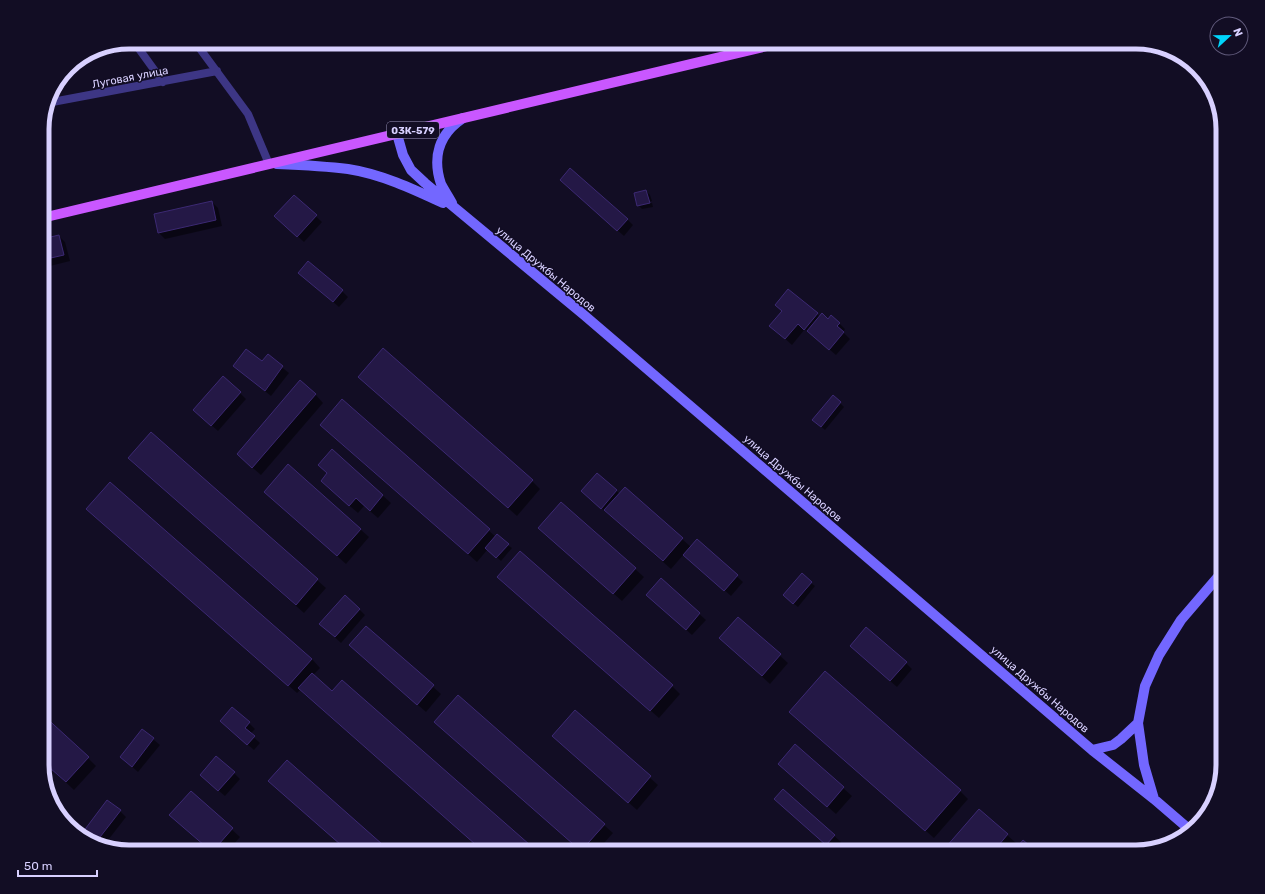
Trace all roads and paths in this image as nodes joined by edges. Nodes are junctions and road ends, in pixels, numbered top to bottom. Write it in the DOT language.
graph roads {
  1 [pos="139,49"];
  2 [pos="200,49"];
  3 [pos="754,49"];
  4 [pos="217,71"];
  5 [pos="162,82"];
  6 [pos="54,102"];
  7 [pos="466,116"];
  8 [pos="397,134"];
  9 [pos="269,164"];
  10 [pos="457,210"];
  11 [pos="49,216"];
  12 [pos="1216,579"];
  13 [pos="1138,723"];
  14 [pos="1092,750"];
  15 [pos="1154,799"];
  16 [pos="1187,827"];
  1 -- 5 [label="street"];
  2 -- 4 [label="street"];
  3 -- 7 [label="main road, 03К-579"];
  4 -- 5 [label="street, Луговая улица"];
  4 -- 9 [label="street"];
  5 -- 6 [label="street, Луговая улица"];
  7 -- 8 [label="main road, 03К-579"];
  7 -- 10 [label="street"];
  8 -- 9 [label="main road, 03К-579"];
  8 -- 10 [label="street, улица Дружбы Народов"];
  9 -- 10 [label="street"];
  9 -- 11 [label="main road, 03К-579"];
  10 -- 14 [label="street, улица Дружбы Народов"];
  12 -- 13 [label="street"];
  13 -- 14 [label="street"];
  13 -- 15 [label="street"];
  14 -- 15 [label="street, улица Дружбы Народов"];
  15 -- 16 [label="street, улица Дружбы Народов"];
}
